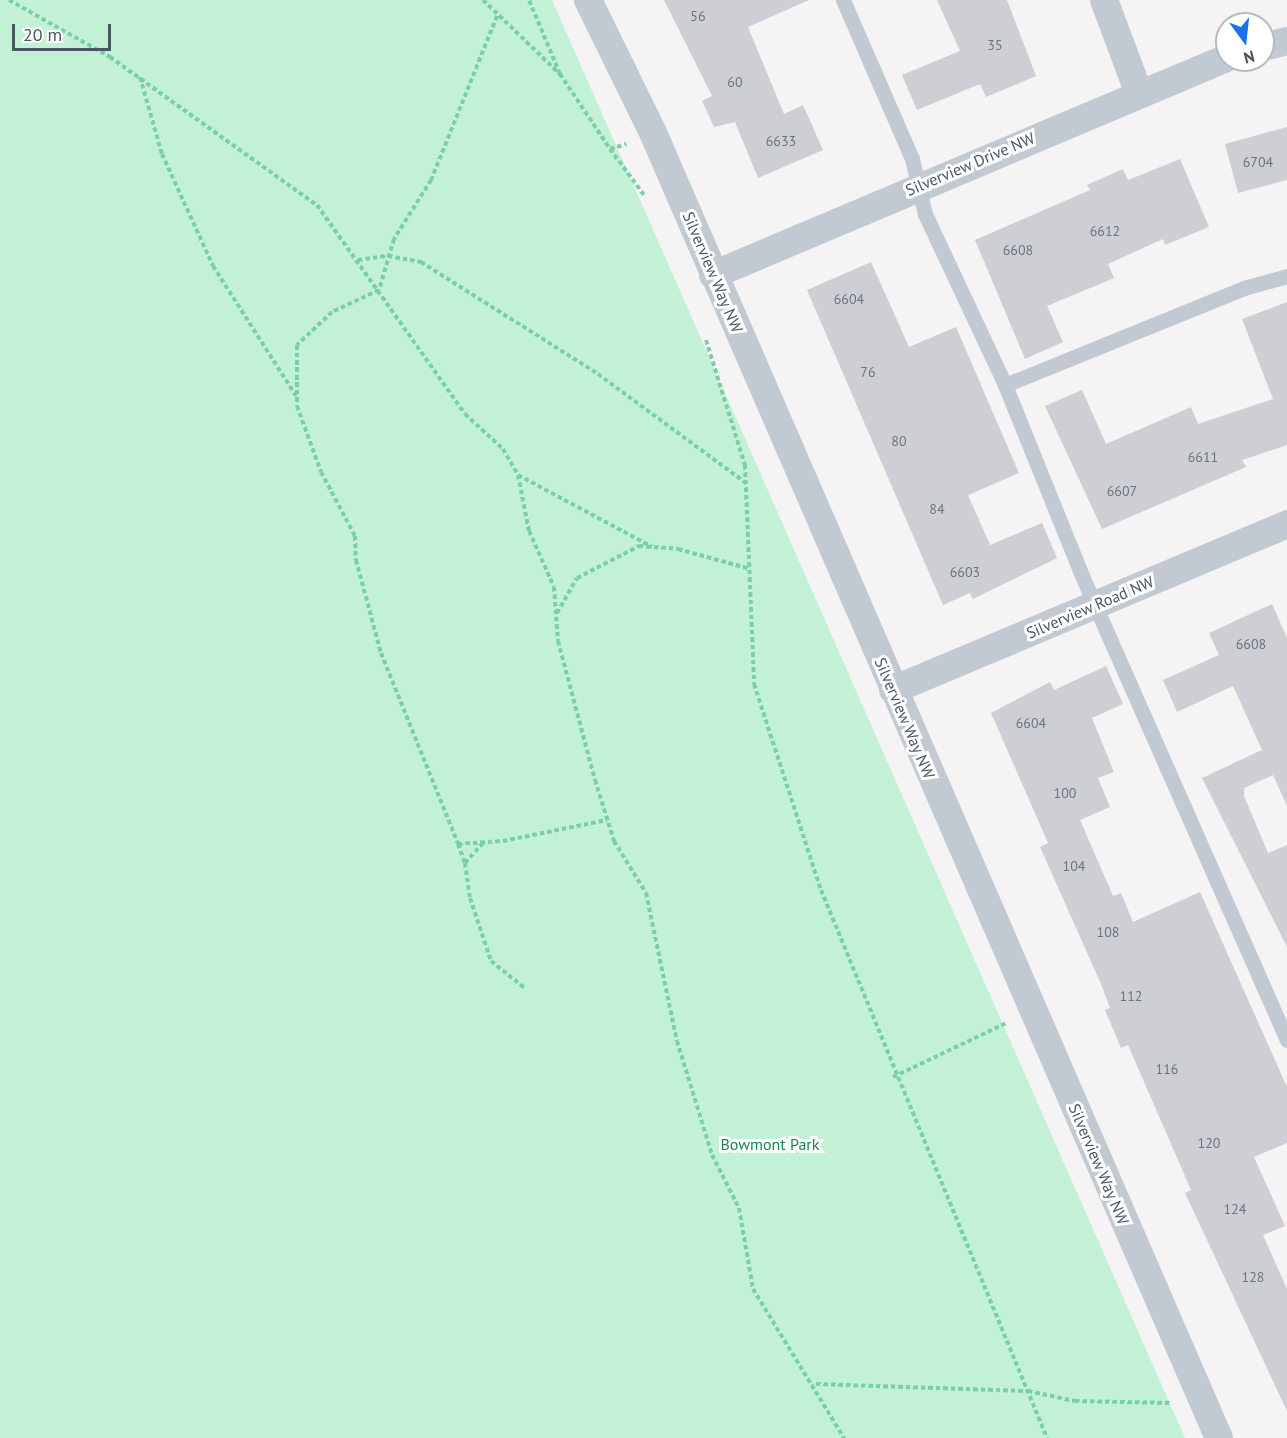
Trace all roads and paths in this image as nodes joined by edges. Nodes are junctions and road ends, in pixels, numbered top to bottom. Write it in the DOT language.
graph roads {
  1 [pos="9,0"];
  2 [pos="483,0"];
  3 [pos="529,0"];
  4 [pos="588,0"];
  5 [pos="843,0"];
  6 [pos="1104,0"];
  7 [pos="497,16"];
  8 [pos="1215,62"];
  9 [pos="560,74"];
  10 [pos="140,77"];
  11 [pos="1138,91"];
  12 [pos="654,135"];
  13 [pos="610,149"];
  14 [pos="922,185"];
  15 [pos="649,202"];
  16 [pos="388,256"];
  17 [pos="358,260"];
  18 [pos="714,275"];
  19 [pos="1287,276"];
  20 [pos="379,290"];
  21 [pos="705,334"];
  22 [pos="1005,385"];
  23 [pos="296,397"];
  24 [pos="518,476"];
  25 [pos="746,483"];
  26 [pos="1287,524"];
  27 [pos="653,547"];
  28 [pos="750,569"];
  29 [pos="1096,605"];
  30 [pos="556,614"];
  31 [pos="893,690"];
  32 [pos="607,820"];
  33 [pos="484,842"];
  34 [pos="458,844"];
  35 [pos="465,863"];
  36 [pos="526,989"];
  37 [pos="1014,1019"];
  38 [pos="1287,1040"];
  39 [pos="895,1076"];
  40 [pos="815,1384"];
  41 [pos="1028,1391"];
  42 [pos="1181,1404"];
  43 [pos="844,1438"];
  44 [pos="1047,1438"];
  45 [pos="1219,1438"];
  1 -- 10 [label="path"];
  2 -- 7 [label="path"];
  3 -- 9 [label="path"];
  4 -- 12 [label="street, Silverview Way NW"];
  5 -- 14 [label="lane"];
  6 -- 11 [label="street"];
  7 -- 9 [label="path"];
  7 -- 16 [label="path"];
  8 -- 11 [label="street, Silverview Drive NW"];
  9 -- 13 [label="path"];
  10 -- 17 [label="path"];
  10 -- 23 [label="path"];
  11 -- 14 [label="street, Silverview Drive NW"];
  12 -- 13 [label="path"];
  12 -- 18 [label="street, Silverview Way NW"];
  13 -- 15 [label="path"];
  14 -- 18 [label="street, Silverview Drive NW"];
  14 -- 22 [label="lane"];
  16 -- 17 [label="path"];
  16 -- 20 [label="path"];
  16 -- 25 [label="path"];
  17 -- 20 [label="path"];
  18 -- 31 [label="street, Silverview Way NW"];
  19 -- 22 [label="lane"];
  20 -- 23 [label="path"];
  20 -- 24 [label="path"];
  21 -- 25 [label="path"];
  22 -- 29 [label="lane"];
  23 -- 34 [label="path"];
  24 -- 27 [label="path"];
  24 -- 30 [label="path"];
  25 -- 28 [label="path"];
  26 -- 29 [label="street, Silverview Road NW"];
  27 -- 28 [label="path"];
  27 -- 30 [label="path"];
  28 -- 39 [label="path"];
  29 -- 31 [label="street, Silverview Road NW"];
  29 -- 38 [label="lane"];
  30 -- 32 [label="path"];
  31 -- 45 [label="street, Silverview Way NW"];
  32 -- 33 [label="path"];
  32 -- 40 [label="path"];
  33 -- 34 [label="path"];
  33 -- 35 [label="path"];
  34 -- 35 [label="path"];
  35 -- 36 [label="path"];
  37 -- 39 [label="path"];
  39 -- 41 [label="path"];
  40 -- 41 [label="path"];
  40 -- 43 [label="path"];
  41 -- 42 [label="path"];
  41 -- 44 [label="path"];
}
